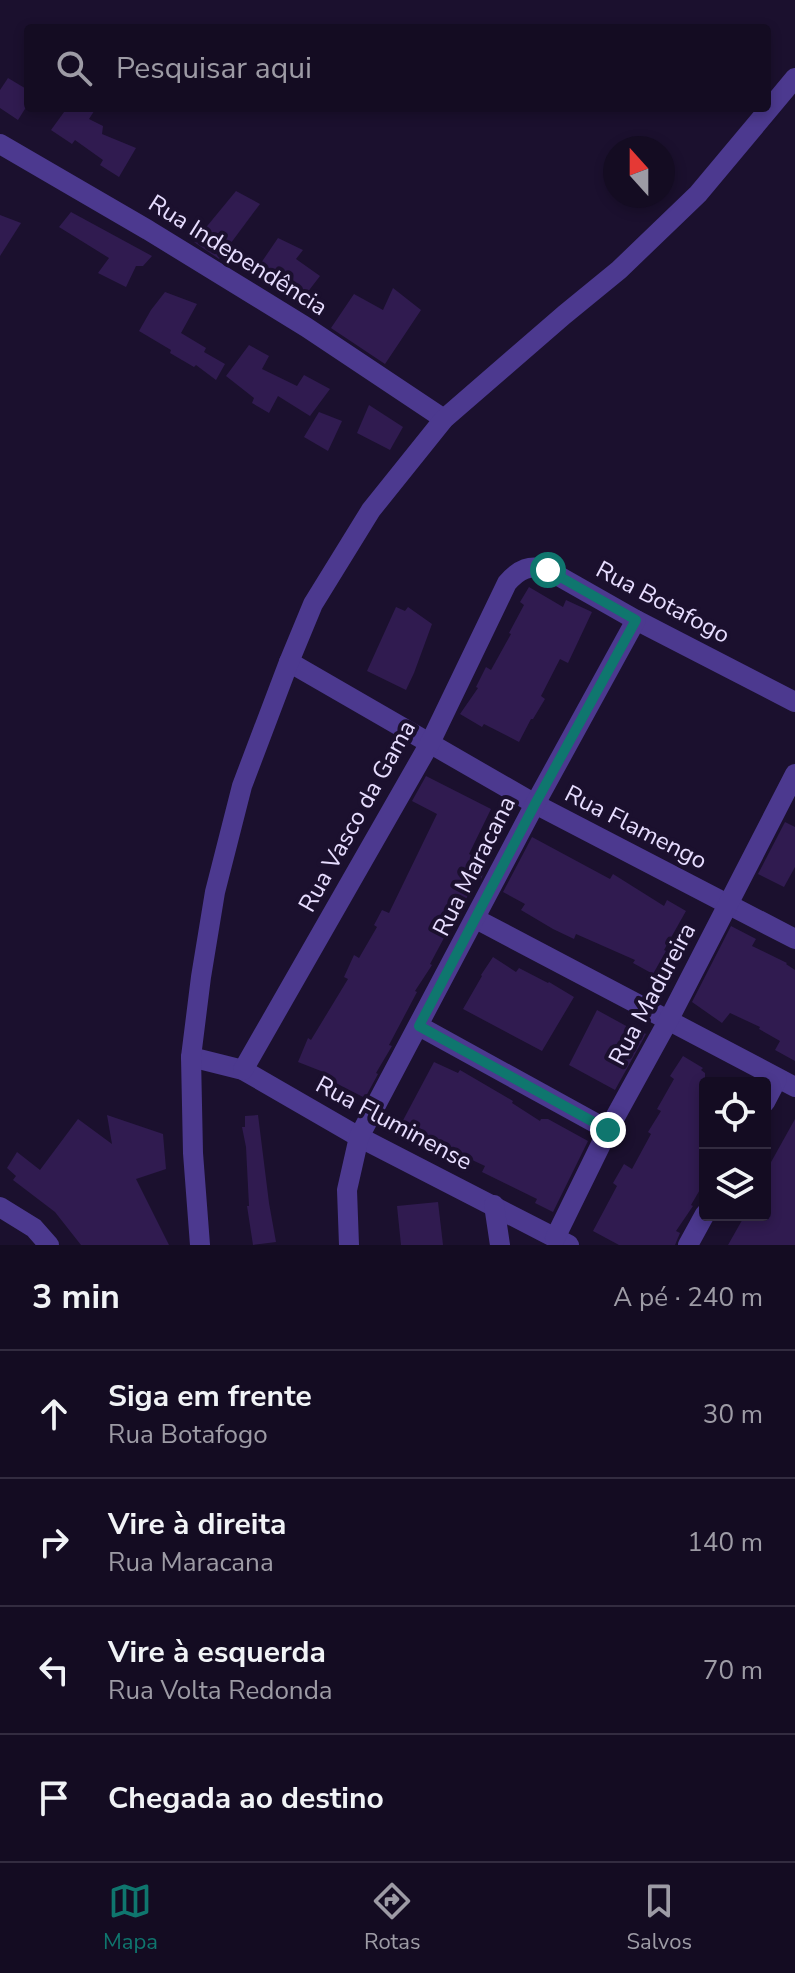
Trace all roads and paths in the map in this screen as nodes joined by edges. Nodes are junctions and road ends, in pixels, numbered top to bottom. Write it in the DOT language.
graph roads {
  1 [pos="795,78"];
  2 [pos="771,107"];
  3 [pos="767,112"];
  4 [pos="0,144"];
  5 [pos="444,419"];
  6 [pos="507,583"];
  7 [pos="636,620"];
  8 [pos="289,662"];
  9 [pos="795,702"];
  10 [pos="430,743"];
  11 [pos="795,774"];
  12 [pos="535,804"];
  13 [pos="728,903"];
  14 [pos="476,919"];
  15 [pos="795,939"];
  16 [pos="668,1021"];
  17 [pos="419,1026"];
  18 [pos="191,1057"];
  19 [pos="243,1070"];
  20 [pos="786,1083"];
  21 [pos="771,1097"];
  22 [pos="608,1130"];
  23 [pos="359,1137"];
  24 [pos="494,1205"];
  25 [pos="0,1207"];
  26 [pos="701,1221"];
  27 [pos="562,1242"];
  28 [pos="49,1245"];
  29 [pos="200,1245"];
  30 [pos="349,1245"];
  31 [pos="500,1245"];
  32 [pos="688,1245"];
  1 -- 2 [label="street"];
  3 -- 5 [label="street"];
  4 -- 5 [label="street, Rua Independência"];
  5 -- 8 [label="street"];
  6 -- 7 [label="street, Rua Botafogo"];
  6 -- 10 [label="street, Rua Vasco da Gama"];
  7 -- 9 [label="street, Rua Botafogo"];
  7 -- 12 [label="street, Rua Maracana"];
  8 -- 10 [label="street, Rua Flamengo"];
  8 -- 18 [label="street"];
  10 -- 12 [label="street, Rua Flamengo"];
  10 -- 19 [label="street, Rua Vasco da Gama"];
  11 -- 13 [label="street, Rua Madureira"];
  12 -- 13 [label="street, Rua Flamengo"];
  12 -- 14 [label="street, Rua Maracana"];
  13 -- 15 [label="street, Rua Flamengo"];
  13 -- 16 [label="street, Rua Madureira"];
  14 -- 16 [label="street"];
  14 -- 17 [label="street, Rua Maracana"];
  16 -- 20 [label="street"];
  16 -- 22 [label="street, Rua Madureira"];
  17 -- 22 [label="street"];
  17 -- 23 [label="street, Rua Maracana"];
  18 -- 19 [label="street, Rua Fluminense"];
  18 -- 29 [label="street"];
  19 -- 23 [label="street, Rua Fluminense"];
  20 -- 21 [label="street"];
  22 -- 27 [label="street, Rua Madureira"];
  23 -- 24 [label="street, Rua Fluminense"];
  23 -- 30 [label="street, Rua Maracana"];
  24 -- 27 [label="street, Rua Fluminense"];
  24 -- 31 [label="street"];
  25 -- 28 [label="street"];
  26 -- 32 [label="street"];
}
